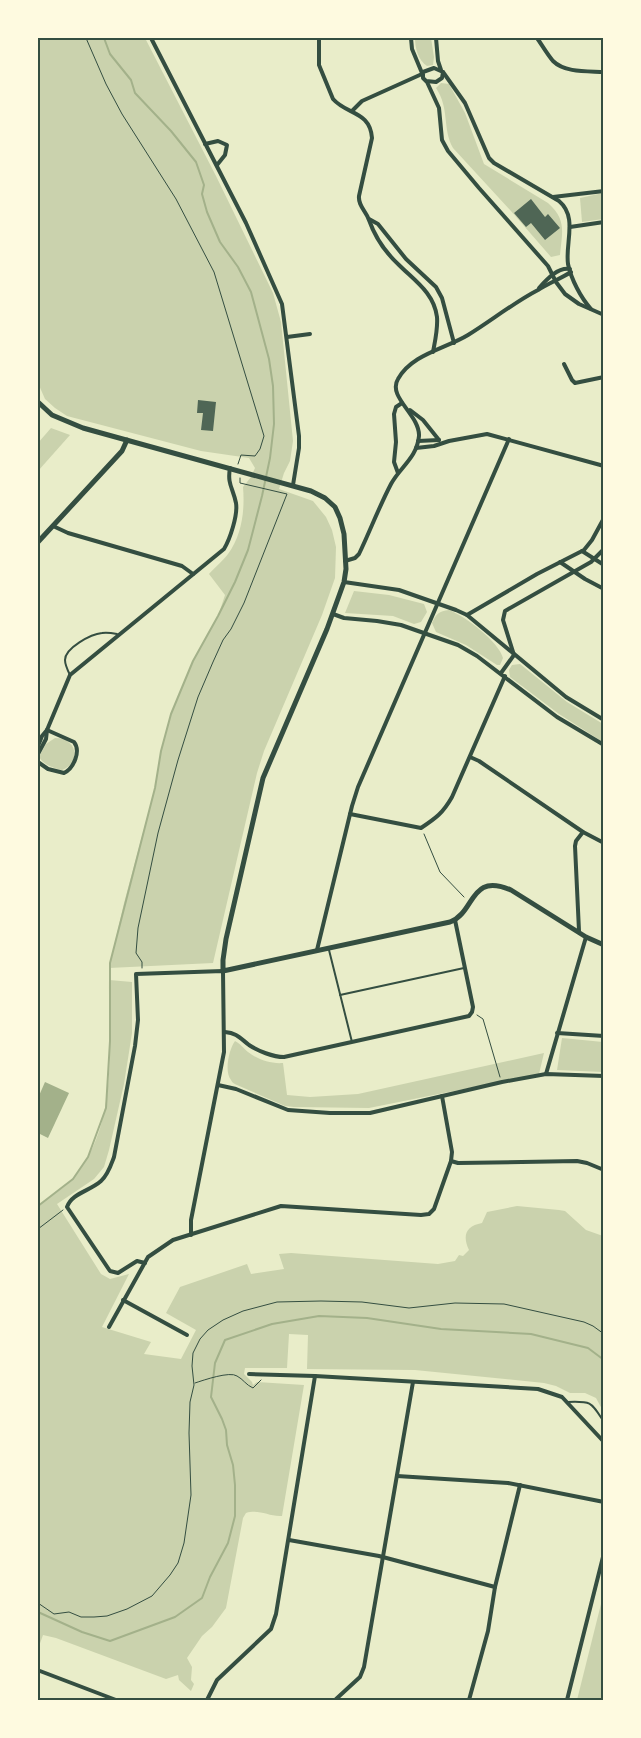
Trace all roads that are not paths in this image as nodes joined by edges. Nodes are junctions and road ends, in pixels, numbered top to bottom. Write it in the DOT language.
graph roads {
  1 [pos="151,38"];
  2 [pos="320,38"];
  3 [pos="411,38"];
  4 [pos="436,38"];
  5 [pos="537,38"];
  6 [pos="442,71"];
  7 [pos="604,72"];
  8 [pos="422,73"];
  9 [pos="427,82"];
  10 [pos="352,111"];
  11 [pos="205,144"];
  12 [pos="216,165"];
  13 [pos="604,191"];
  14 [pos="553,197"];
  15 [pos="369,219"];
  16 [pos="604,222"];
  17 [pos="570,227"];
  18 [pos="570,270"];
  19 [pos="553,275"];
  20 [pos="556,282"];
  21 [pos="538,290"];
  22 [pos="593,310"];
  23 [pos="604,316"];
  24 [pos="310,334"];
  25 [pos="288,336"];
  26 [pos="454,343"];
  27 [pos="433,352"];
  28 [pos="564,364"];
  29 [pos="604,377"];
  30 [pos="38,402"];
  31 [pos="402,403"];
  32 [pos="406,407"];
  33 [pos="509,439"];
  34 [pos="127,440"];
  35 [pos="439,440"];
  36 [pos="418,441"];
  37 [pos="449,441"];
  38 [pos="416,448"];
  39 [pos="604,466"];
  40 [pos="230,468"];
  41 [pos="398,473"];
  42 [pos="292,485"];
  43 [pos="604,518"];
  44 [pos="53,526"];
  45 [pos="38,542"];
  46 [pos="604,549"];
  47 [pos="582,551"];
  48 [pos="594,560"];
  49 [pos="345,561"];
  50 [pos="560,562"];
  51 [pos="604,566"];
  52 [pos="573,571"];
  53 [pos="193,574"];
  54 [pos="344,582"];
  55 [pos="604,589"];
  56 [pos="438,603"];
  57 [pos="334,614"];
  58 [pos="466,615"];
  59 [pos="425,633"];
  60 [pos="119,635"];
  61 [pos="514,655"];
  62 [pos="500,673"];
  63 [pos="70,675"];
  64 [pos="505,676"];
  65 [pos="604,720"];
  66 [pos="47,730"];
  67 [pos="604,745"];
  68 [pos="38,746"];
  69 [pos="38,754"];
  70 [pos="470,757"];
  71 [pos="38,762"];
  72 [pos="350,814"];
  73 [pos="583,832"];
  74 [pos="604,843"];
  75 [pos="455,920"];
  76 [pos="579,931"];
  77 [pos="586,937"];
  78 [pos="604,945"];
  79 [pos="329,948"];
  80 [pos="317,950"];
  81 [pos="464,968"];
  82 [pos="223,971"];
  83 [pos="340,995"];
  84 [pos="224,1032"];
  85 [pos="557,1033"];
  86 [pos="604,1036"];
  87 [pos="352,1042"];
  88 [pos="546,1074"];
  89 [pos="604,1076"];
  90 [pos="218,1086"];
  91 [pos="442,1096"];
  92 [pos="451,1161"];
  93 [pos="604,1170"];
  94 [pos="191,1235"];
  95 [pos="145,1262"];
  96 [pos="123,1300"];
  97 [pos="109,1328"];
  98 [pos="187,1336"];
  99 [pos="249,1374"];
  100 [pos="315,1376"];
  101 [pos="413,1382"];
  102 [pos="568,1402"];
  103 [pos="604,1422"];
  104 [pos="604,1442"];
  105 [pos="397,1476"];
  106 [pos="520,1485"];
  107 [pos="604,1502"];
  108 [pos="289,1540"];
  109 [pos="604,1552"];
  110 [pos="383,1557"];
  111 [pos="495,1587"];
  112 [pos="40,1671"];
  113 [pos="116,1700"];
  114 [pos="207,1700"];
  115 [pos="336,1700"];
  116 [pos="469,1700"];
  117 [pos="567,1700"];
  1 -- 11 [label="street"];
  2 -- 10 [label="street"];
  3 -- 8 [label="street"];
  4 -- 6 [label="street"];
  5 -- 7 [label="street"];
  6 -- 8 [label="street"];
  6 -- 9 [label="street"];
  6 -- 14 [label="street"];
  8 -- 9 [label="street"];
  8 -- 10 [label="street"];
  9 -- 19 [label="street"];
  10 -- 15 [label="street"];
  11 -- 12 [label="street"];
  11 -- 12 [label="street"];
  12 -- 25 [label="street"];
  13 -- 14 [label="street"];
  14 -- 17 [label="street"];
  15 -- 26 [label="street"];
  15 -- 27 [label="street"];
  16 -- 17 [label="street"];
  17 -- 18 [label="street"];
  18 -- 19 [label="street"];
  18 -- 20 [label="street"];
  18 -- 22 [label="street"];
  19 -- 20 [label="street"];
  19 -- 21 [label="street"];
  20 -- 21 [label="street"];
  20 -- 22 [label="street"];
  21 -- 26 [label="street"];
  22 -- 23 [label="street"];
  24 -- 25 [label="street"];
  25 -- 42 [label="street"];
  26 -- 27 [label="street"];
  27 -- 31 [label="street"];
  28 -- 29 [label="street"];
  30 -- 34 [label="street"];
  31 -- 32 [label="street"];
  31 -- 41 [label="street"];
  32 -- 35 [label="street"];
  32 -- 36 [label="street"];
  33 -- 37 [label="street"];
  33 -- 39 [label="street"];
  33 -- 56 [label="street"];
  34 -- 40 [label="street"];
  34 -- 44 [label="street"];
  35 -- 36 [label="street"];
  35 -- 37 [label="street"];
  36 -- 38 [label="street"];
  37 -- 38 [label="street"];
  38 -- 41 [label="street"];
  40 -- 42 [label="street"];
  40 -- 53 [label="street"];
  41 -- 49 [label="street"];
  42 -- 49 [label="street"];
  43 -- 47 [label="street"];
  44 -- 45 [label="street"];
  44 -- 53 [label="street"];
  46 -- 48 [label="street"];
  47 -- 48 [label="street"];
  47 -- 50 [label="street"];
  48 -- 51 [label="street"];
  48 -- 52 [label="street"];
  49 -- 54 [label="street"];
  50 -- 52 [label="street"];
  50 -- 58 [label="street"];
  52 -- 55 [label="street"];
  52 -- 61 [label="street"];
  53 -- 60 [label="street"];
  54 -- 56 [label="street"];
  54 -- 57 [label="street"];
  56 -- 58 [label="street"];
  56 -- 59 [label="street"];
  57 -- 59 [label="street"];
  57 -- 82 [label="street"];
  58 -- 61 [label="street"];
  59 -- 62 [label="street"];
  59 -- 72 [label="street"];
  60 -- 63 [label="street"];
  60 -- 63 [label="lane"];
  61 -- 62 [label="street"];
  61 -- 65 [label="street"];
  62 -- 64 [label="street"];
  63 -- 66 [label="street"];
  64 -- 67 [label="street"];
  64 -- 70 [label="street"];
  66 -- 68 [label="street"];
  66 -- 69 [label="street"];
  66 -- 71 [label="street"];
  70 -- 72 [label="street"];
  70 -- 73 [label="street"];
  72 -- 80 [label="street"];
  73 -- 74 [label="street"];
  73 -- 76 [label="street"];
  75 -- 76 [label="street"];
  75 -- 79 [label="street"];
  75 -- 81 [label="street"];
  76 -- 77 [label="street"];
  77 -- 78 [label="street"];
  77 -- 85 [label="street"];
  79 -- 80 [label="street"];
  79 -- 83 [label="lane"];
  80 -- 82 [label="street"];
  81 -- 83 [label="lane"];
  81 -- 87 [label="street"];
  82 -- 84 [label="street"];
  82 -- 95 [label="street"];
  83 -- 87 [label="lane"];
  84 -- 87 [label="street"];
  84 -- 90 [label="street"];
  85 -- 86 [label="street"];
  85 -- 88 [label="street"];
  88 -- 89 [label="street"];
  88 -- 91 [label="street"];
  90 -- 91 [label="street"];
  90 -- 94 [label="street"];
  91 -- 92 [label="street"];
  92 -- 93 [label="street"];
  92 -- 94 [label="street"];
  94 -- 95 [label="street"];
  95 -- 96 [label="street"];
  96 -- 97 [label="street"];
  96 -- 98 [label="street"];
  99 -- 100 [label="street"];
  100 -- 101 [label="street"];
  100 -- 108 [label="street"];
  101 -- 102 [label="street"];
  101 -- 105 [label="street"];
  102 -- 103 [label="lane"];
  102 -- 104 [label="street"];
  105 -- 106 [label="street"];
  105 -- 110 [label="street"];
  106 -- 107 [label="street"];
  106 -- 111 [label="street"];
  108 -- 110 [label="street"];
  108 -- 114 [label="street"];
  109 -- 117 [label="street"];
  110 -- 111 [label="street"];
  110 -- 115 [label="street"];
  111 -- 116 [label="street"];
  112 -- 113 [label="street"];
}
